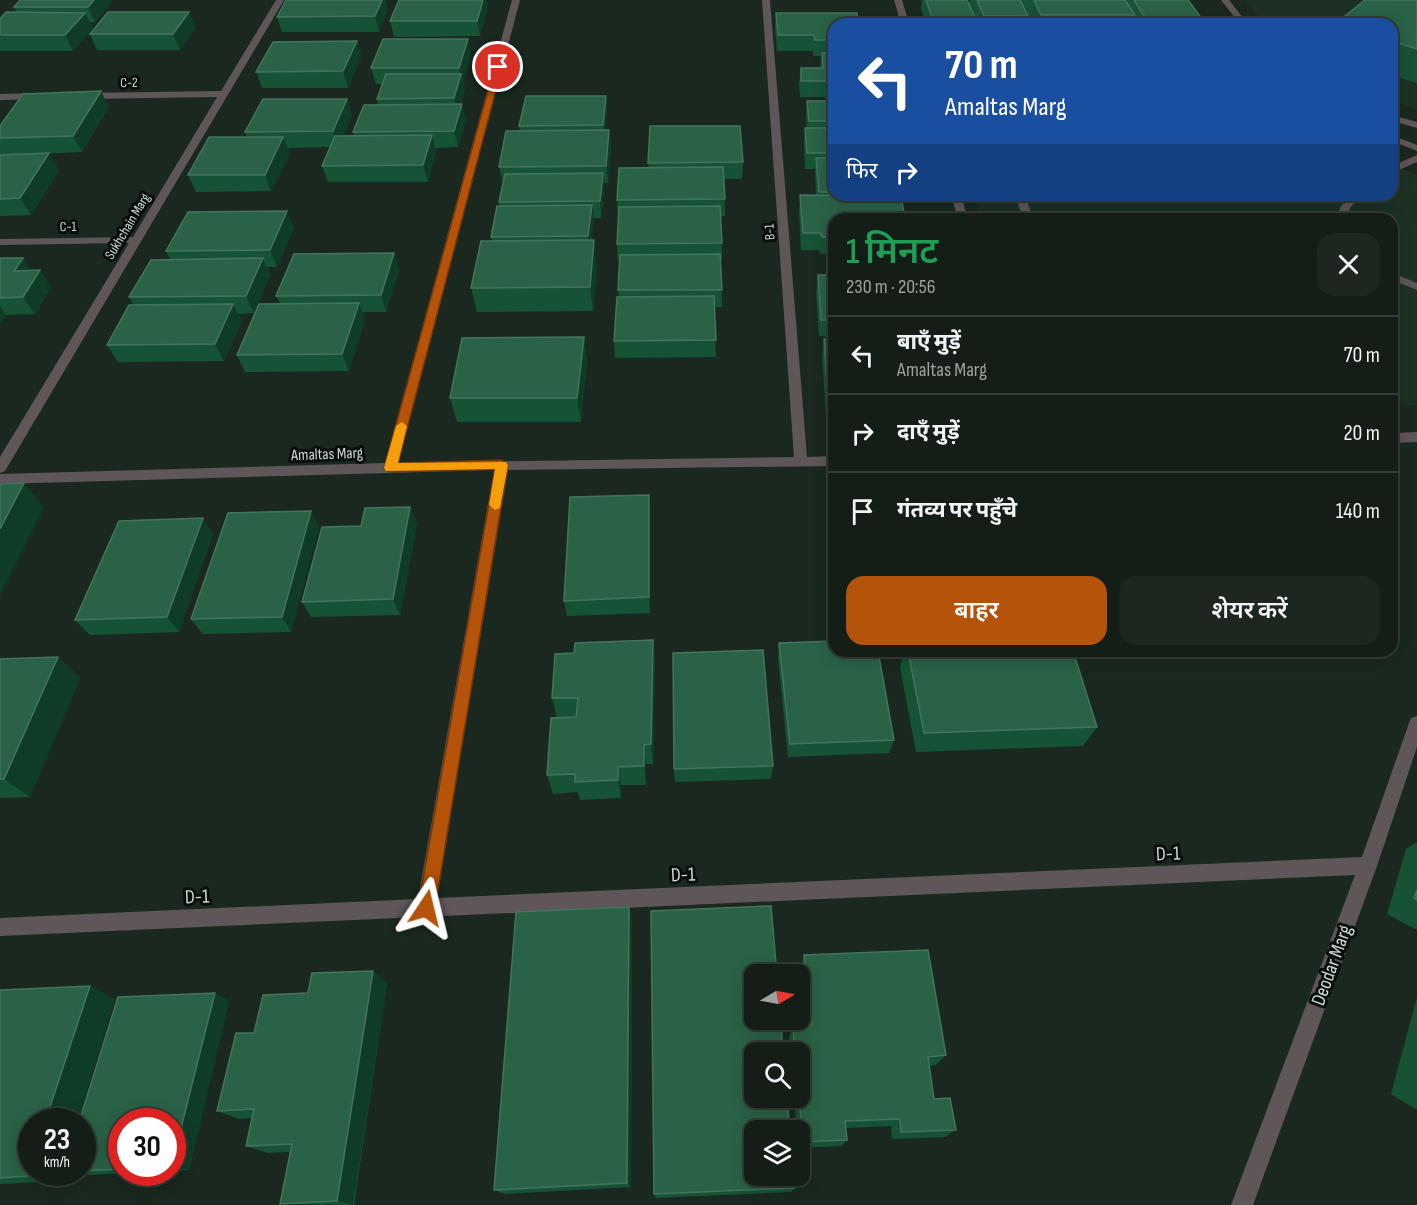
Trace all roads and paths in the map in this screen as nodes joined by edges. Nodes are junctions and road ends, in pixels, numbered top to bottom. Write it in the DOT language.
graph roads {
  1 [pos="280,0"];
  2 [pos="516,0"];
  3 [pos="766,0"];
  4 [pos="897,0"];
  5 [pos="1226,0"];
  6 [pos="291,1"];
  7 [pos="903,18"];
  8 [pos="1240,18"];
  9 [pos="223,94"];
  10 [pos="47,96"];
  11 [pos="70,96"];
  12 [pos="0,97"];
  13 [pos="1398,120"];
  14 [pos="1417,125"];
  15 [pos="1398,140"];
  16 [pos="1417,148"];
  17 [pos="1417,158"];
  18 [pos="1398,167"];
  19 [pos="136,240"];
  20 [pos="0,242"];
  21 [pos="1398,279"];
  22 [pos="1417,287"];
  23 [pos="1417,437"];
  24 [pos="1398,438"];
  25 [pos="828,460"];
  26 [pos="801,462"];
  27 [pos="502,465"];
  28 [pos="0,468"];
  29 [pos="390,468"];
  30 [pos="0,479"];
  31 [pos="1417,723"];
  32 [pos="1368,866"];
  33 [pos="426,908"];
  34 [pos="0,927"];
  35 [pos="1242,1205"];
  1 -- 6 [label="street"];
  1 -- 9 [label="street, Sukhchain Marg"];
  2 -- 29 [label="street"];
  3 -- 26 [label="street, B-1"];
  4 -- 7 [label="street"];
  5 -- 8 [label="street"];
  9 -- 11 [label="street, C-2"];
  9 -- 19 [label="street, Sukhchain Marg"];
  10 -- 12 [label="street"];
  13 -- 14 [label="street"];
  15 -- 16 [label="street"];
  17 -- 18 [label="street"];
  19 -- 20 [label="street, C-1"];
  19 -- 28 [label="street, Sukhchain Marg"];
  21 -- 22 [label="street"];
  23 -- 24 [label="street"];
  25 -- 26 [label="street, Amaltas Marg"];
  26 -- 27 [label="street, Amaltas Marg"];
  27 -- 29 [label="street, Amaltas Marg"];
  27 -- 33 [label="street"];
  29 -- 30 [label="street, Amaltas Marg"];
  31 -- 32 [label="street, Deodar Marg"];
  32 -- 33 [label="street, D-1"];
  32 -- 35 [label="street, Deodar Marg"];
  33 -- 34 [label="street, D-1"];
}
